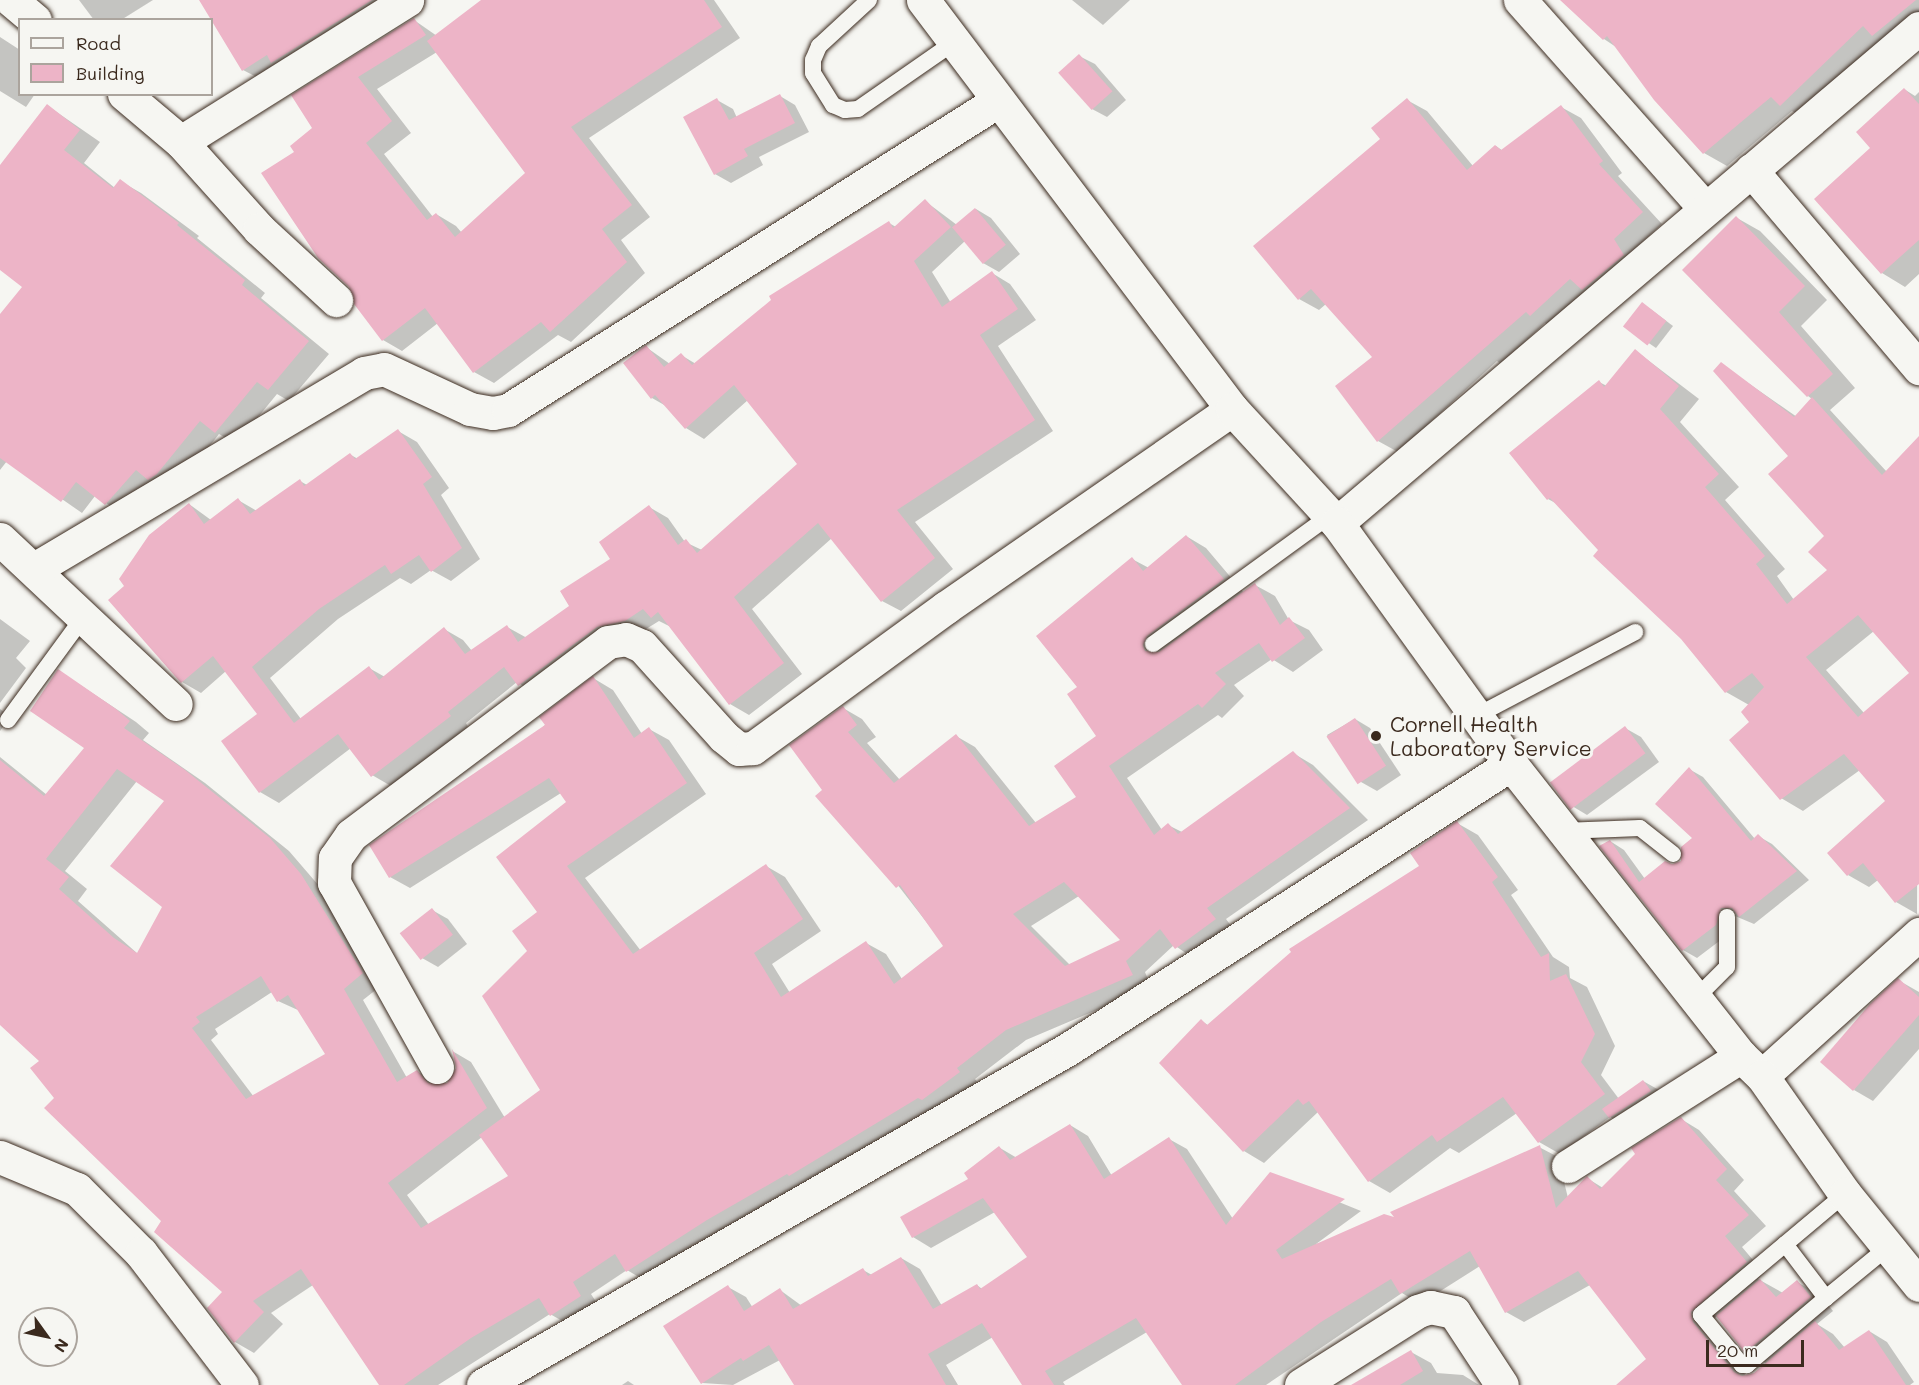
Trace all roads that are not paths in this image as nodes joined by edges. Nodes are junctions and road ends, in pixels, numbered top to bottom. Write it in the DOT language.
graph roads {
  1 [pos="11,0"];
  2 [pos="407,0"];
  3 [pos="869,0"];
  4 [pos="923,0"];
  5 [pos="1520,0"];
  6 [pos="32,18"];
  7 [pos="1919,28"];
  8 [pos="956,41"];
  9 [pos="126,96"];
  10 [pos="998,101"];
  11 [pos="181,142"];
  12 [pos="1751,170"];
  13 [pos="1704,207"];
  14 [pos="336,300"];
  15 [pos="1919,368"];
  16 [pos="1232,409"];
  17 [pos="1333,519"];
  18 [pos="0,539"];
  19 [pos="36,568"];
  20 [pos="84,616"];
  21 [pos="1635,632"];
  22 [pos="1153,644"];
  23 [pos="176,704"];
  24 [pos="1476,716"];
  25 [pos="8,720"];
  26 [pos="1511,765"];
  27 [pos="1563,831"];
  28 [pos="1673,854"];
  29 [pos="1726,917"];
  30 [pos="1919,934"];
  31 [pos="1695,999"];
  32 [pos="1751,1066"];
  33 [pos="437,1067"];
  34 [pos="0,1157"];
  35 [pos="1568,1166"];
  36 [pos="1845,1194"];
  37 [pos="1785,1244"];
  38 [pos="1888,1247"];
  39 [pos="1919,1285"];
  40 [pos="1826,1298"];
  41 [pos="242,1385"];
  42 [pos="483,1385"];
  43 [pos="1301,1385"];
  44 [pos="1502,1385"];
  1 -- 6 [label="street"];
  2 -- 11 [label="street"];
  3 -- 8 [label="lane"];
  4 -- 8 [label="street"];
  5 -- 13 [label="street"];
  7 -- 12 [label="street"];
  8 -- 10 [label="street"];
  9 -- 11 [label="street"];
  10 -- 16 [label="street"];
  10 -- 19 [label="street"];
  11 -- 14 [label="street"];
  12 -- 13 [label="street"];
  12 -- 15 [label="street"];
  13 -- 17 [label="street"];
  16 -- 17 [label="street"];
  16 -- 33 [label="street"];
  17 -- 22 [label="lane"];
  17 -- 24 [label="street"];
  18 -- 19 [label="street"];
  19 -- 20 [label="street"];
  20 -- 23 [label="street"];
  20 -- 25 [label="lane"];
  21 -- 24 [label="lane"];
  24 -- 26 [label="street"];
  26 -- 27 [label="street"];
  26 -- 42 [label="street"];
  27 -- 28 [label="lane"];
  27 -- 31 [label="street"];
  29 -- 31 [label="lane"];
  30 -- 32 [label="street"];
  31 -- 32 [label="street"];
  32 -- 35 [label="street"];
  32 -- 36 [label="street"];
  34 -- 41 [label="street"];
  36 -- 37 [label="lane"];
  36 -- 38 [label="street"];
  37 -- 40 [label="lane"];
  37 -- 40 [label="lane"];
  38 -- 39 [label="street"];
  38 -- 40 [label="lane"];
  43 -- 44 [label="street"];
}
